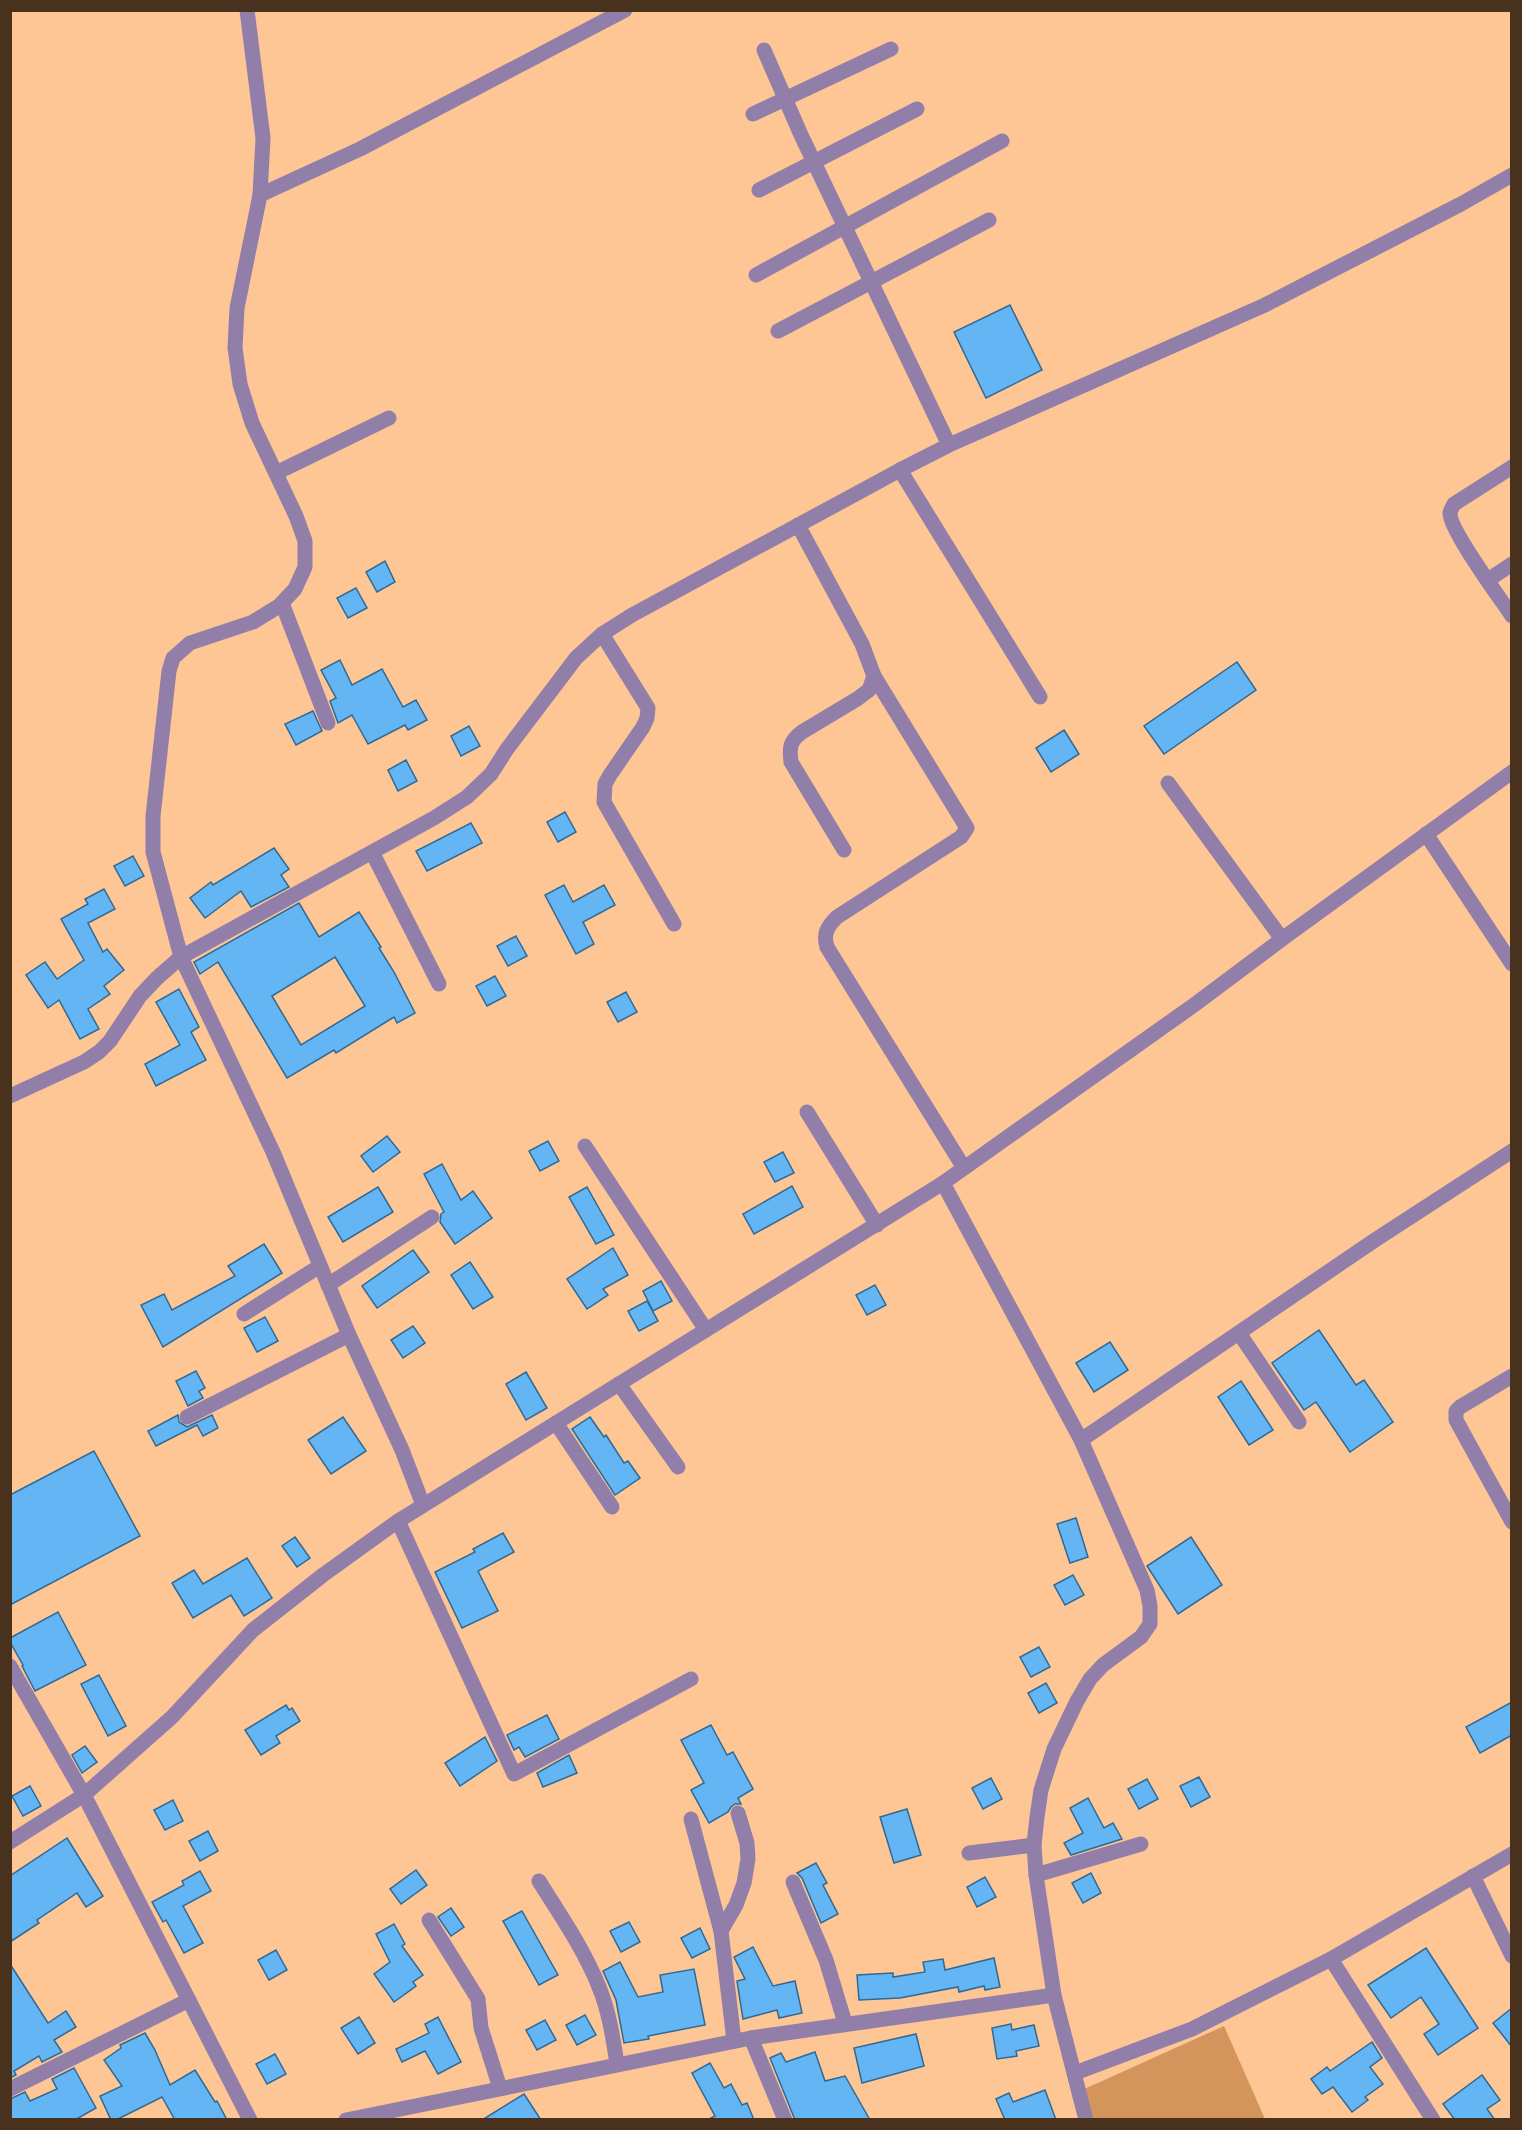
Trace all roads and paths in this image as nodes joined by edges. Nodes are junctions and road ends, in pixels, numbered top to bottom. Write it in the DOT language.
graph roads {
  1 [pos="247,10"];
  2 [pos="625,10"];
  3 [pos="764,50"];
  4 [pos="891,50"];
  5 [pos="785,98"];
  6 [pos="917,109"];
  7 [pos="753,114"];
  8 [pos="1002,141"];
  9 [pos="814,161"];
  10 [pos="1512,175"];
  11 [pos="759,190"];
  12 [pos="260,195"];
  13 [pos="989,220"];
  14 [pos="844,226"];
  15 [pos="756,275"];
  16 [pos="871,282"];
  17 [pos="778,331"];
  18 [pos="388,418"];
  19 [pos="949,445"];
  20 [pos="1512,467"];
  21 [pos="900,470"];
  22 [pos="276,472"];
  23 [pos="798,525"];
  24 [pos="1512,564"];
  25 [pos="1488,580"];
  26 [pos="282,603"];
  27 [pos="1512,616"];
  28 [pos="602,634"];
  29 [pos="874,676"];
  30 [pos="1040,697"];
  31 [pos="328,723"];
  32 [pos="1512,772"];
  33 [pos="1167,783"];
  34 [pos="1426,834"];
  35 [pos="844,850"];
  36 [pos="372,852"];
  37 [pos="674,924"];
  38 [pos="1282,939"];
  39 [pos="181,957"];
  40 [pos="1512,964"];
  41 [pos="439,984"];
  42 [pos="10,1096"];
  43 [pos="807,1112"];
  44 [pos="585,1146"];
  45 [pos="1512,1151"];
  46 [pos="964,1168"];
  47 [pos="943,1183"];
  48 [pos="432,1217"];
  49 [pos="877,1225"];
  50 [pos="320,1266"];
  51 [pos="328,1285"];
  52 [pos="244,1314"];
  53 [pos="706,1330"];
  54 [pos="1239,1333"];
  55 [pos="349,1335"];
  56 [pos="1512,1376"];
  57 [pos="619,1384"];
  58 [pos="187,1417"];
  59 [pos="1299,1422"];
  60 [pos="556,1423"];
  61 [pos="1081,1440"];
  62 [pos="678,1467"];
  63 [pos="423,1505"];
  64 [pos="612,1507"];
  65 [pos="398,1521"];
  66 [pos="1512,1522"];
  67 [pos="10,1666"];
  68 [pos="691,1679"];
  69 [pos="84,1795"];
  70 [pos="738,1813"];
  71 [pos="691,1819"];
  72 [pos="10,1842"];
  73 [pos="1141,1844"];
  74 [pos="1034,1845"];
  75 [pos="969,1853"];
  76 [pos="1512,1854"];
  77 [pos="1036,1875"];
  78 [pos="1473,1876"];
  79 [pos="539,1881"];
  80 [pos="793,1882"];
  81 [pos="429,1920"];
  82 [pos="722,1931"];
  83 [pos="1512,1956"];
  84 [pos="1331,1959"];
  85 [pos="1054,1995"];
  86 [pos="189,2000"];
  87 [pos="845,2023"];
  88 [pos="751,2038"];
  89 [pos="734,2041"];
  90 [pos="617,2064"];
  91 [pos="1075,2073"];
  92 [pos="500,2088"];
  93 [pos="10,2089"];
  94 [pos="250,2120"];
  95 [pos="346,2120"];
  96 [pos="785,2120"];
  97 [pos="1086,2120"];
  98 [pos="1432,2120"];
  1 -- 12 [label="street"];
  2 -- 12 [label="street"];
  3 -- 5 [label="street"];
  4 -- 5 [label="street"];
  5 -- 7 [label="street"];
  5 -- 9 [label="street"];
  6 -- 9 [label="street"];
  8 -- 14 [label="street"];
  9 -- 11 [label="street"];
  9 -- 14 [label="street"];
  10 -- 19 [label="street"];
  12 -- 22 [label="street"];
  13 -- 16 [label="street"];
  14 -- 15 [label="street"];
  14 -- 16 [label="street"];
  16 -- 17 [label="street"];
  16 -- 19 [label="street"];
  18 -- 22 [label="street"];
  19 -- 21 [label="street"];
  20 -- 25 [label="street"];
  21 -- 23 [label="street"];
  21 -- 30 [label="street"];
  22 -- 26 [label="street"];
  23 -- 28 [label="street"];
  23 -- 29 [label="street"];
  24 -- 25 [label="street"];
  25 -- 27 [label="street"];
  26 -- 31 [label="street"];
  26 -- 39 [label="street"];
  28 -- 36 [label="street"];
  28 -- 37 [label="street"];
  29 -- 35 [label="street"];
  29 -- 46 [label="street"];
  32 -- 34 [label="street"];
  33 -- 38 [label="street"];
  34 -- 38 [label="street"];
  34 -- 40 [label="street"];
  36 -- 39 [label="street"];
  36 -- 41 [label="street"];
  38 -- 46 [label="street"];
  39 -- 42 [label="street"];
  39 -- 50 [label="street"];
  43 -- 49 [label="street"];
  44 -- 53 [label="street"];
  45 -- 54 [label="street"];
  46 -- 47 [label="street"];
  47 -- 49 [label="street"];
  47 -- 61 [label="street"];
  48 -- 51 [label="street"];
  49 -- 53 [label="street"];
  50 -- 51 [label="street"];
  50 -- 52 [label="street"];
  51 -- 55 [label="street"];
  53 -- 57 [label="street"];
  54 -- 59 [label="street"];
  54 -- 61 [label="street"];
  55 -- 58 [label="street"];
  55 -- 63 [label="street"];
  56 -- 66 [label="street"];
  57 -- 60 [label="street"];
  57 -- 62 [label="street"];
  60 -- 63 [label="street"];
  60 -- 64 [label="street"];
  61 -- 74 [label="street"];
  63 -- 65 [label="street"];
  65 -- 68 [label="street"];
  65 -- 69 [label="street"];
  67 -- 69 [label="street"];
  69 -- 72 [label="street"];
  69 -- 86 [label="street"];
  70 -- 82 [label="street"];
  71 -- 82 [label="street"];
  73 -- 77 [label="street"];
  74 -- 75 [label="street"];
  74 -- 77 [label="street"];
  76 -- 78 [label="street"];
  77 -- 85 [label="street"];
  78 -- 83 [label="street"];
  78 -- 84 [label="street"];
  79 -- 90 [label="street"];
  80 -- 87 [label="street"];
  81 -- 92 [label="street"];
  82 -- 89 [label="street"];
  84 -- 91 [label="street"];
  84 -- 98 [label="street"];
  85 -- 87 [label="street"];
  85 -- 91 [label="street"];
  86 -- 93 [label="street"];
  86 -- 94 [label="street"];
  87 -- 88 [label="street"];
  88 -- 89 [label="street"];
  88 -- 96 [label="street"];
  89 -- 90 [label="street"];
  90 -- 92 [label="street"];
  91 -- 97 [label="street"];
  92 -- 95 [label="street"];
}
